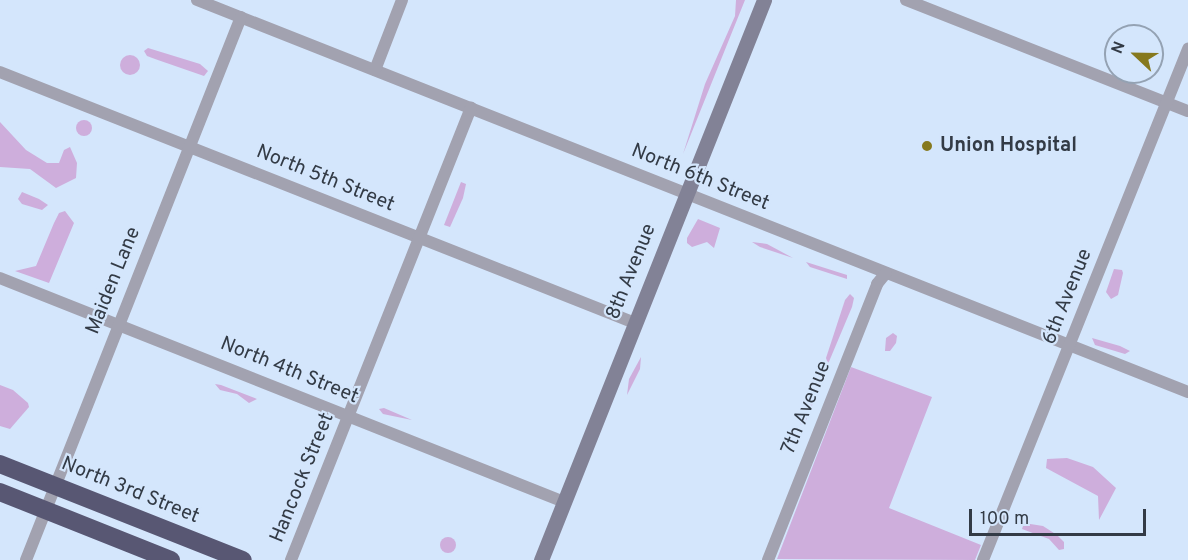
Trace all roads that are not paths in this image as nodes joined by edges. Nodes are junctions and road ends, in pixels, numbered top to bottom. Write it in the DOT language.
graph roads {
  1 [pos="197,0"];
  2 [pos="402,0"];
  3 [pos="764,0"];
  4 [pos="906,0"];
  5 [pos="240,17"];
  6 [pos="1188,49"];
  7 [pos="375,70"];
  8 [pos="0,72"];
  9 [pos="1166,103"];
  10 [pos="471,108"];
  11 [pos="1188,111"];
  12 [pos="189,147"];
  13 [pos="687,194"];
  14 [pos="420,238"];
  15 [pos="886,273"];
  16 [pos="0,278"];
  17 [pos="635,323"];
  18 [pos="118,324"];
  19 [pos="1070,345"];
  20 [pos="1188,392"];
  21 [pos="349,416"];
  22 [pos="0,464"];
  23 [pos="54,485"];
  24 [pos="0,492"];
  25 [pos="564,502"];
  26 [pos="45,510"];
  27 [pos="26,560"];
  28 [pos="171,560"];
  29 [pos="243,560"];
  30 [pos="291,560"];
  31 [pos="541,560"];
  32 [pos="768,560"];
  33 [pos="983,560"];
  1 -- 5 [label="street, North 6th Street"];
  2 -- 7 [label="street"];
  3 -- 13 [label="street, 8th Avenue"];
  4 -- 9 [label="street"];
  5 -- 7 [label="street, North 6th Street"];
  5 -- 12 [label="street, Maiden Lane"];
  6 -- 9 [label="street, 6th Avenue"];
  7 -- 10 [label="street, North 6th Street"];
  8 -- 12 [label="street, North 5th Street"];
  9 -- 11 [label="street"];
  9 -- 19 [label="street, 6th Avenue"];
  10 -- 13 [label="street, North 6th Street"];
  10 -- 14 [label="street, Hancock Street"];
  12 -- 14 [label="street, North 5th Street"];
  12 -- 18 [label="street, Maiden Lane"];
  13 -- 15 [label="street, North 6th Street"];
  13 -- 17 [label="street, 8th Avenue"];
  14 -- 17 [label="street, North 5th Street"];
  14 -- 21 [label="street, Hancock Street"];
  15 -- 19 [label="street, North 6th Street"];
  15 -- 32 [label="street, 7th Avenue"];
  16 -- 18 [label="street, North 4th Street"];
  17 -- 25 [label="street, 8th Avenue"];
  18 -- 21 [label="street, North 4th Street"];
  18 -- 23 [label="street, Maiden Lane"];
  19 -- 20 [label="street, North 6th Street"];
  19 -- 33 [label="street, 6th Avenue"];
  21 -- 25 [label="street, North 4th Street"];
  21 -- 30 [label="street, Hancock Street"];
  22 -- 23 [label="highway, North 3rd Street"];
  23 -- 26 [label="street, Maiden Lane"];
  23 -- 29 [label="highway, North 3rd Street"];
  24 -- 26 [label="highway"];
  25 -- 31 [label="street, 8th Avenue"];
  26 -- 27 [label="street, Maiden Lane"];
  26 -- 28 [label="highway"];
}
